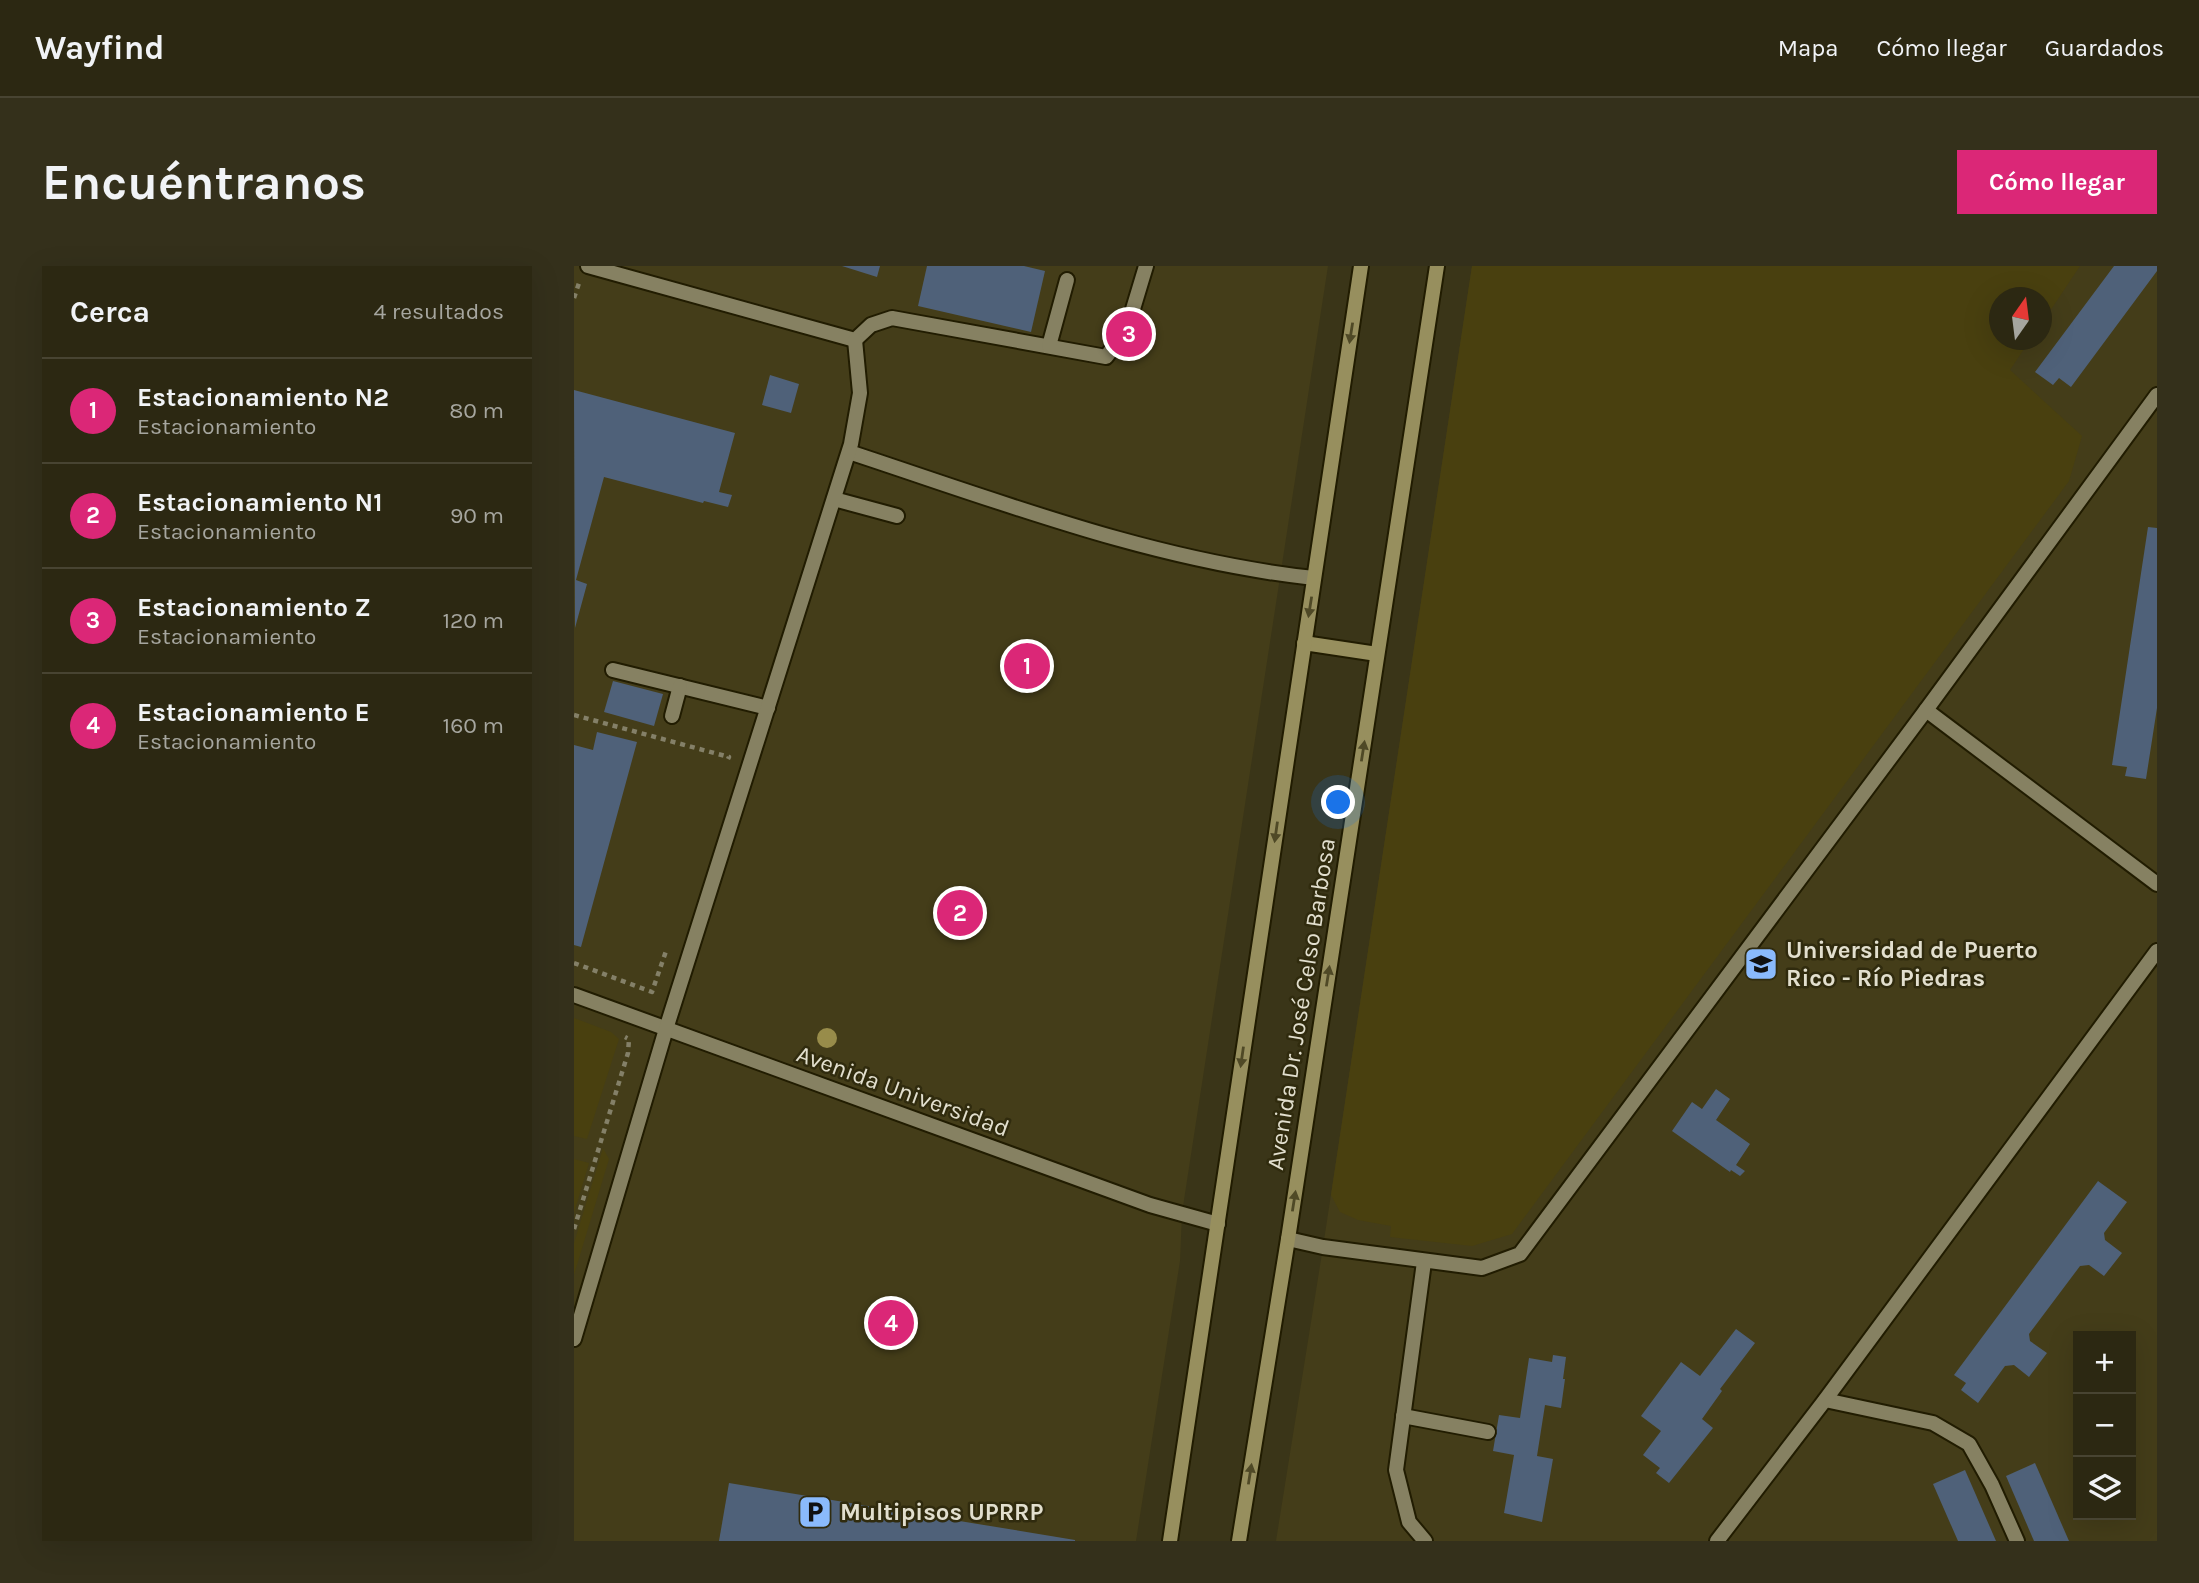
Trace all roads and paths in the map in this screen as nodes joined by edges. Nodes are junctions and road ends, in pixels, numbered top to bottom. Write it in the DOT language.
graph roads {
  1 [pos="587,266"];
  2 [pos="1146,266"];
  3 [pos="1361,266"];
  4 [pos="1437,266"];
  5 [pos="1067,280"];
  6 [pos="855,340"];
  7 [pos="1049,346"];
  8 [pos="2157,395"];
  9 [pos="849,452"];
  10 [pos="834,499"];
  11 [pos="897,516"];
  12 [pos="1314,578"];
  13 [pos="1304,643"];
  14 [pos="1377,654"];
  15 [pos="613,670"];
  16 [pos="680,686"];
  17 [pos="768,708"];
  18 [pos="1926,710"];
  19 [pos="574,715"];
  20 [pos="672,716"];
  21 [pos="725,770"];
  22 [pos="2157,884"];
  23 [pos="670,939"];
  24 [pos="2157,951"];
  25 [pos="574,962"];
  26 [pos="574,995"];
  27 [pos="666,1029"];
  28 [pos="622,1034"];
  29 [pos="1218,1224"];
  30 [pos="574,1229"];
  31 [pos="1288,1239"];
  32 [pos="1424,1262"];
  33 [pos="574,1339"];
  34 [pos="1825,1400"];
  35 [pos="1403,1416"];
  36 [pos="1488,1432"];
  37 [pos="1170,1541"];
  38 [pos="1239,1541"];
  39 [pos="1425,1541"];
  40 [pos="1717,1541"];
  41 [pos="2017,1541"];
  1 -- 6 [label="street"];
  2 -- 7 [label="street"];
  3 -- 12 [label="main road, Avenida Dr. José Celso Barbosa, one-way"];
  4 -- 14 [label="main road, Avenida Dr. José Celso Barbosa"];
  5 -- 7 [label="street"];
  6 -- 7 [label="street"];
  6 -- 9 [label="street"];
  8 -- 18 [label="street"];
  9 -- 10 [label="street"];
  9 -- 12 [label="street"];
  10 -- 11 [label="street"];
  10 -- 17 [label="street"];
  12 -- 13 [label="main road, Avenida Dr. José Celso Barbosa, one-way"];
  13 -- 14 [label="main road"];
  13 -- 29 [label="main road, Avenida Dr. José Celso Barbosa, one-way"];
  31 -- 14 [label="main road, Avenida Dr. José Celso Barbosa, one-way"];
  15 -- 16 [label="street"];
  16 -- 17 [label="street"];
  16 -- 20 [label="street"];
  17 -- 27 [label="street"];
  18 -- 22 [label="street"];
  18 -- 32 [label="street"];
  19 -- 21 [label="path"];
  23 -- 25 [label="path"];
  24 -- 34 [label="street"];
  26 -- 27 [label="street, Avenida Universidad"];
  27 -- 29 [label="street, Avenida Universidad"];
  27 -- 33 [label="street"];
  28 -- 30 [label="path"];
  29 -- 37 [label="main road, Avenida Dr. José Celso Barbosa"];
  31 -- 32 [label="street"];
  38 -- 31 [label="main road, Avenida Dr. José Celso Barbosa, one-way"];
  32 -- 35 [label="street"];
  34 -- 40 [label="street"];
  34 -- 41 [label="street"];
  35 -- 36 [label="street"];
  35 -- 39 [label="street"];
}
